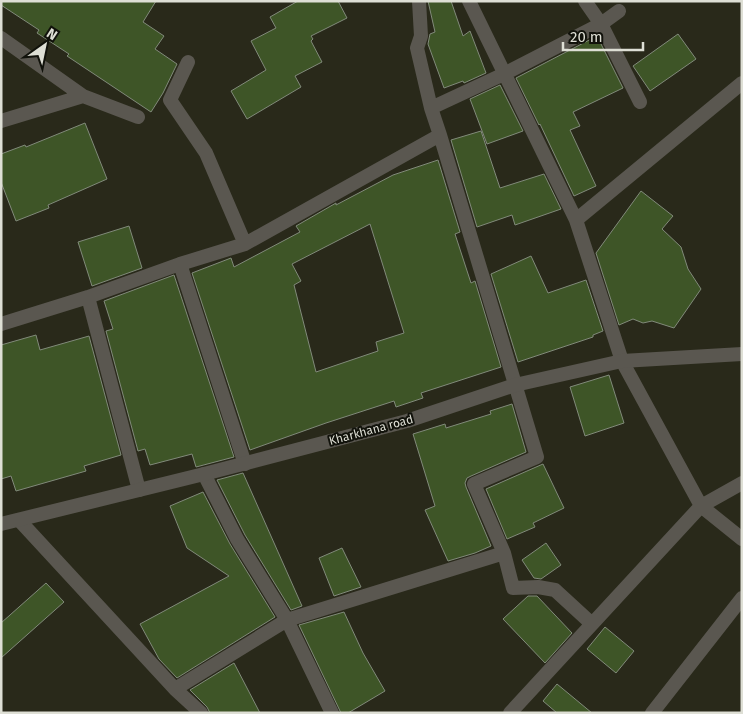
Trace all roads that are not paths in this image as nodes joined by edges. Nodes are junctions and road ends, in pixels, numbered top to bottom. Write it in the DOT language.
graph roads {
  1 [pos="419,1"];
  2 [pos="469,1"];
  3 [pos="585,1"];
  4 [pos="619,11"];
  5 [pos="600,24"];
  6 [pos="1,38"];
  7 [pos="188,62"];
  8 [pos="504,74"];
  9 [pos="742,83"];
  10 [pos="83,96"];
  11 [pos="640,102"];
  12 [pos="431,108"];
  13 [pos="138,117"];
  14 [pos="1,121"];
  15 [pos="440,135"];
  16 [pos="576,220"];
  17 [pos="245,244"];
  18 [pos="180,264"];
  19 [pos="88,297"];
  20 [pos="1,324"];
  21 [pos="742,354"];
  22 [pos="622,361"];
  23 [pos="515,385"];
  24 [pos="245,464"];
  25 [pos="204,474"];
  26 [pos="742,483"];
  27 [pos="139,490"];
  28 [pos="701,506"];
  29 [pos="19,520"];
  30 [pos="1,524"];
  31 [pos="742,540"];
  32 [pos="504,553"];
  33 [pos="742,598"];
  34 [pos="288,620"];
  35 [pos="592,624"];
  36 [pos="174,689"];
  37 [pos="201,713"];
  38 [pos="332,713"];
  39 [pos="510,713"];
  40 [pos="652,713"];
  1 -- 12 [label="street"];
  2 -- 8 [label="street"];
  3 -- 5 [label="street"];
  4 -- 5 [label="street"];
  5 -- 8 [label="street"];
  5 -- 11 [label="street"];
  6 -- 10 [label="street"];
  7 -- 17 [label="street"];
  8 -- 12 [label="street"];
  8 -- 16 [label="street"];
  9 -- 16 [label="street"];
  10 -- 13 [label="street"];
  10 -- 14 [label="street"];
  12 -- 15 [label="street"];
  15 -- 17 [label="street"];
  15 -- 23 [label="street"];
  16 -- 22 [label="street"];
  17 -- 18 [label="street"];
  18 -- 19 [label="street"];
  18 -- 24 [label="street"];
  19 -- 20 [label="street"];
  19 -- 27 [label="street"];
  21 -- 22 [label="street, Kharkhana road"];
  22 -- 23 [label="street, Kharkhana road"];
  22 -- 28 [label="street"];
  23 -- 24 [label="street, Kharkhana road"];
  23 -- 32 [label="street"];
  24 -- 25 [label="street, Kharkhana road"];
  25 -- 27 [label="street, Kharkhana road"];
  25 -- 34 [label="street"];
  26 -- 28 [label="street"];
  27 -- 29 [label="street, Kharkhana road"];
  28 -- 31 [label="street"];
  28 -- 35 [label="street"];
  29 -- 30 [label="street, Kharkhana road"];
  29 -- 36 [label="street"];
  32 -- 34 [label="street"];
  32 -- 35 [label="street"];
  33 -- 40 [label="street"];
  34 -- 36 [label="street"];
  34 -- 38 [label="street"];
  35 -- 39 [label="street"];
  36 -- 37 [label="street"];
}
